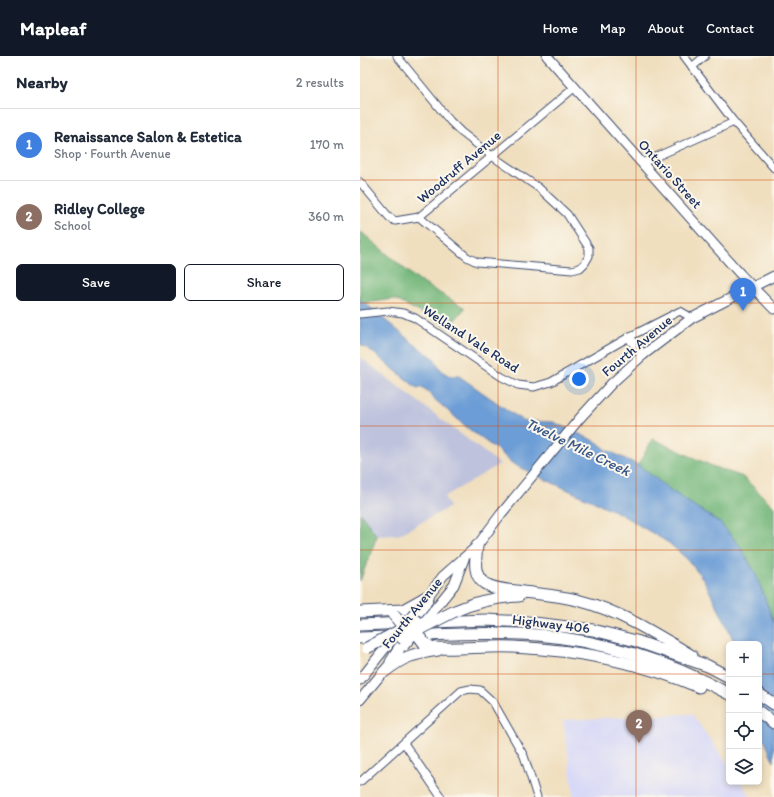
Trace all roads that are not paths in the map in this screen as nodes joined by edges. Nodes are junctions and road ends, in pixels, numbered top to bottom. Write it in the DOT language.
graph roads {
  1 [pos="397,56"];
  2 [pos="547,56"];
  3 [pos="684,56"];
  4 [pos="705,56"];
  5 [pos="692,67"];
  6 [pos="574,88"];
  7 [pos="734,122"];
  8 [pos="492,156"];
  9 [pos="642,163"];
  10 [pos="774,168"];
  11 [pos="360,182"];
  12 [pos="419,218"];
  13 [pos="774,276"];
  14 [pos="752,286"];
  15 [pos="774,309"];
  16 [pos="360,314"];
  17 [pos="692,318"];
  18 [pos="629,337"];
  19 [pos="643,355"];
  20 [pos="477,546"];
  21 [pos="465,558"];
  22 [pos="550,595"];
  23 [pos="428,596"];
  24 [pos="433,611"];
  25 [pos="360,612"];
  26 [pos="382,612"];
  27 [pos="417,619"];
  28 [pos="360,625"];
  29 [pos="360,638"];
  30 [pos="402,639"];
  31 [pos="386,647"];
  32 [pos="452,648"];
  33 [pos="363,650"];
  34 [pos="391,662"];
  35 [pos="708,666"];
  36 [pos="384,672"];
  37 [pos="726,675"];
  38 [pos="360,680"];
  39 [pos="762,696"];
  40 [pos="726,697"];
  41 [pos="726,698"];
  42 [pos="360,700"];
  43 [pos="774,704"];
  44 [pos="760,713"];
  45 [pos="762,717"];
  46 [pos="774,723"];
  47 [pos="404,743"];
  48 [pos="360,782"];
  49 [pos="442,797"];
  50 [pos="537,797"];
  1 -- 8 [label="street"];
  2 -- 6 [label="main road, Ontario Street"];
  3 -- 5 [label="street"];
  4 -- 5 [label="street"];
  5 -- 7 [label="street"];
  6 -- 8 [label="street, Woodruff Avenue"];
  6 -- 9 [label="main road, Ontario Street"];
  7 -- 9 [label="street"];
  7 -- 10 [label="street"];
  8 -- 12 [label="street, Woodruff Avenue"];
  8 -- 12 [label="street"];
  9 -- 14 [label="main road, Ontario Street"];
  11 -- 12 [label="street, Woodruff Avenue"];
  13 -- 14 [label="main road, Fourth Avenue"];
  14 -- 15 [label="main road, Ontario Street"];
  14 -- 17 [label="main road, Fourth Avenue"];
  16 -- 18 [label="street, Welland Vale Road"];
  17 -- 18 [label="street, Welland Vale Road"];
  17 -- 19 [label="main road, Fourth Avenue"];
  18 -- 19 [label="main road"];
  19 -- 20 [label="main road, Fourth Avenue"];
  20 -- 21 [label="main road, Fourth Avenue"];
  20 -- 22 [label="highway"];
  21 -- 23 [label="main road, Fourth Avenue"];
  21 -- 24 [label="main road, Fourth Avenue"];
  22 -- 27 [label="highway, bridge"];
  22 -- 35 [label="highway"];
  23 -- 26 [label="highway"];
  23 -- 27 [label="highway"];
  24 -- 27 [label="highway, bridge"];
  25 -- 26 [label="highway"];
  26 -- 30 [label="highway, bridge"];
  27 -- 30 [label="highway, bridge"];
  27 -- 30 [label="main road, Fourth Avenue, bridge"];
  27 -- 32 [label="highway, bridge"];
  28 -- 35 [label="highway, Highway 406"];
  29 -- 40 [label="highway, Highway 406"];
  30 -- 31 [label="highway, bridge"];
  30 -- 33 [label="highway, bridge"];
  30 -- 34 [label="highway"];
  31 -- 38 [label="main road, Fourth Avenue"];
  32 -- 36 [label="highway"];
  32 -- 41 [label="highway"];
  34 -- 36 [label="main road, Fourth Avenue"];
  35 -- 37 [label="highway, Highway 406"];
  36 -- 42 [label="main road, Fourth Avenue"];
  39 -- 43 [label="highway"];
  44 -- 46 [label="highway"];
  45 -- 46 [label="highway"];
  47 -- 48 [label="street"];
  47 -- 49 [label="street"];
  47 -- 50 [label="street"];
}
